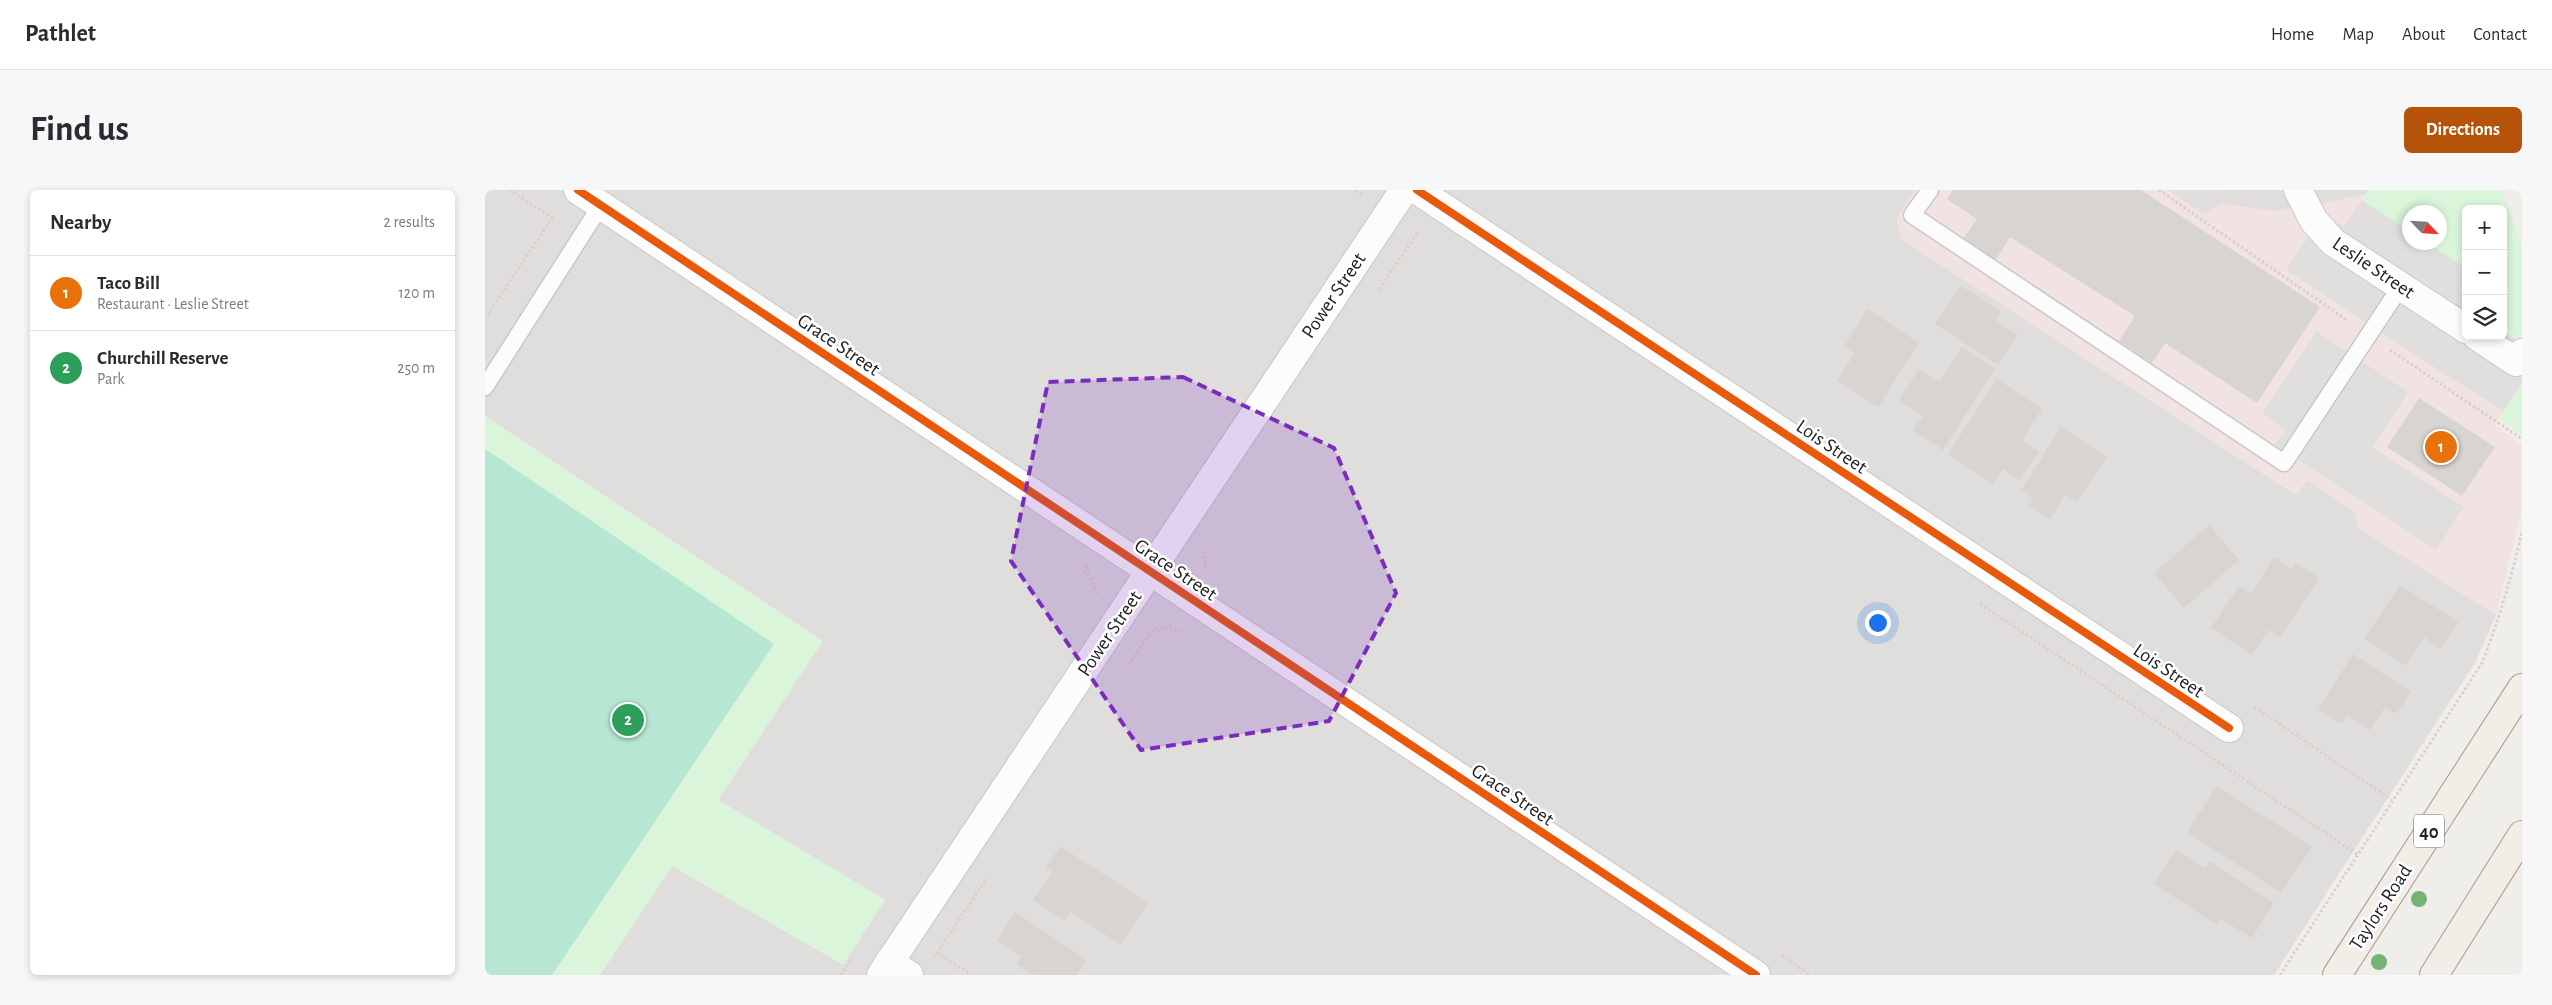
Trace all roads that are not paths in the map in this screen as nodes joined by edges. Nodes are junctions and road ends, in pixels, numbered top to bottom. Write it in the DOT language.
graph roads {
  1 [pos="577,190"];
  2 [pos="1403,190"];
  3 [pos="1417,190"];
  4 [pos="1929,190"];
  5 [pos="2298,190"];
  6 [pos="601,205"];
  7 [pos="2401,286"];
  8 [pos="2462,326"];
  9 [pos="2483,340"];
  10 [pos="2522,353"];
  11 [pos="485,386"];
  12 [pos="1150,571"];
  13 [pos="2522,688"];
  14 [pos="2229,728"];
  15 [pos="2522,835"];
  16 [pos="893,971"];
  17 [pos="1756,975"];
  18 [pos="2337,975"];
  19 [pos="2434,975"];
  1 -- 6 [label="street, Grace Street"];
  2 -- 12 [label="street, Power Street"];
  3 -- 14 [label="street, Lois Street"];
  4 -- 7 [label="lane"];
  5 -- 7 [label="street, Leslie Street"];
  6 -- 11 [label="lane"];
  6 -- 12 [label="street, Grace Street"];
  7 -- 8 [label="street, Leslie Street"];
  9 -- 10 [label="street"];
  12 -- 16 [label="street, Power Street"];
  12 -- 17 [label="street, Grace Street"];
  13 -- 18 [label="main road, Taylors Road / 40"];
  15 -- 19 [label="main road"];
}
